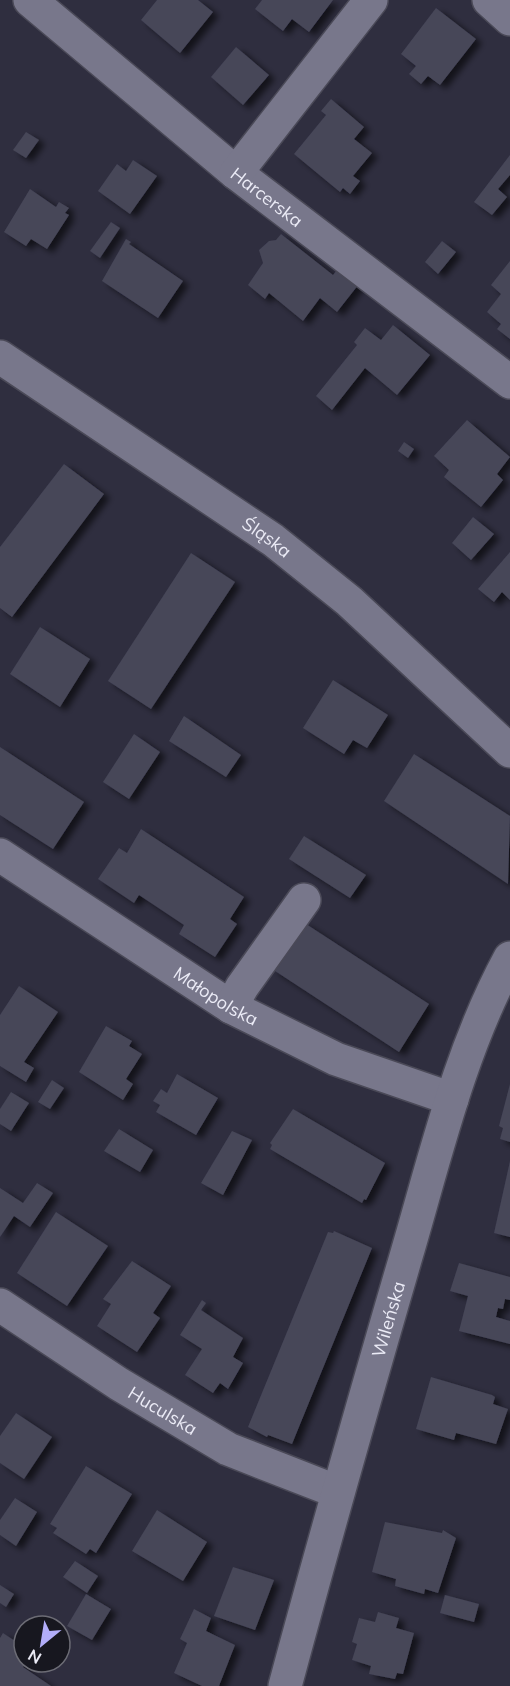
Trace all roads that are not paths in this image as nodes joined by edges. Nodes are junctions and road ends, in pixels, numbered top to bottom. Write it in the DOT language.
graph roads {
  1 [pos="30,0"];
  2 [pos="371,0"];
  3 [pos="489,0"];
  4 [pos="510,19"];
  5 [pos="236,173"];
  6 [pos="0,357"];
  7 [pos="510,382"];
  8 [pos="510,751"];
  9 [pos="0,855"];
  10 [pos="304,900"];
  11 [pos="510,958"];
  12 [pos="231,1007"];
  13 [pos="452,1100"];
  14 [pos="0,1305"];
  15 [pos="338,1492"];
  16 [pos="285,1686"];
  1 -- 5 [label="street, Harcerska"];
  2 -- 5 [label="street"];
  3 -- 4 [label="street"];
  5 -- 7 [label="street, Harcerska"];
  6 -- 8 [label="street, Śląska"];
  9 -- 12 [label="street, Małopolska"];
  10 -- 12 [label="street"];
  11 -- 13 [label="street, Wileńska"];
  12 -- 13 [label="street, Małopolska"];
  13 -- 15 [label="street, Wileńska"];
  14 -- 15 [label="street, Huculska"];
  15 -- 16 [label="street, Wileńska"];
}
